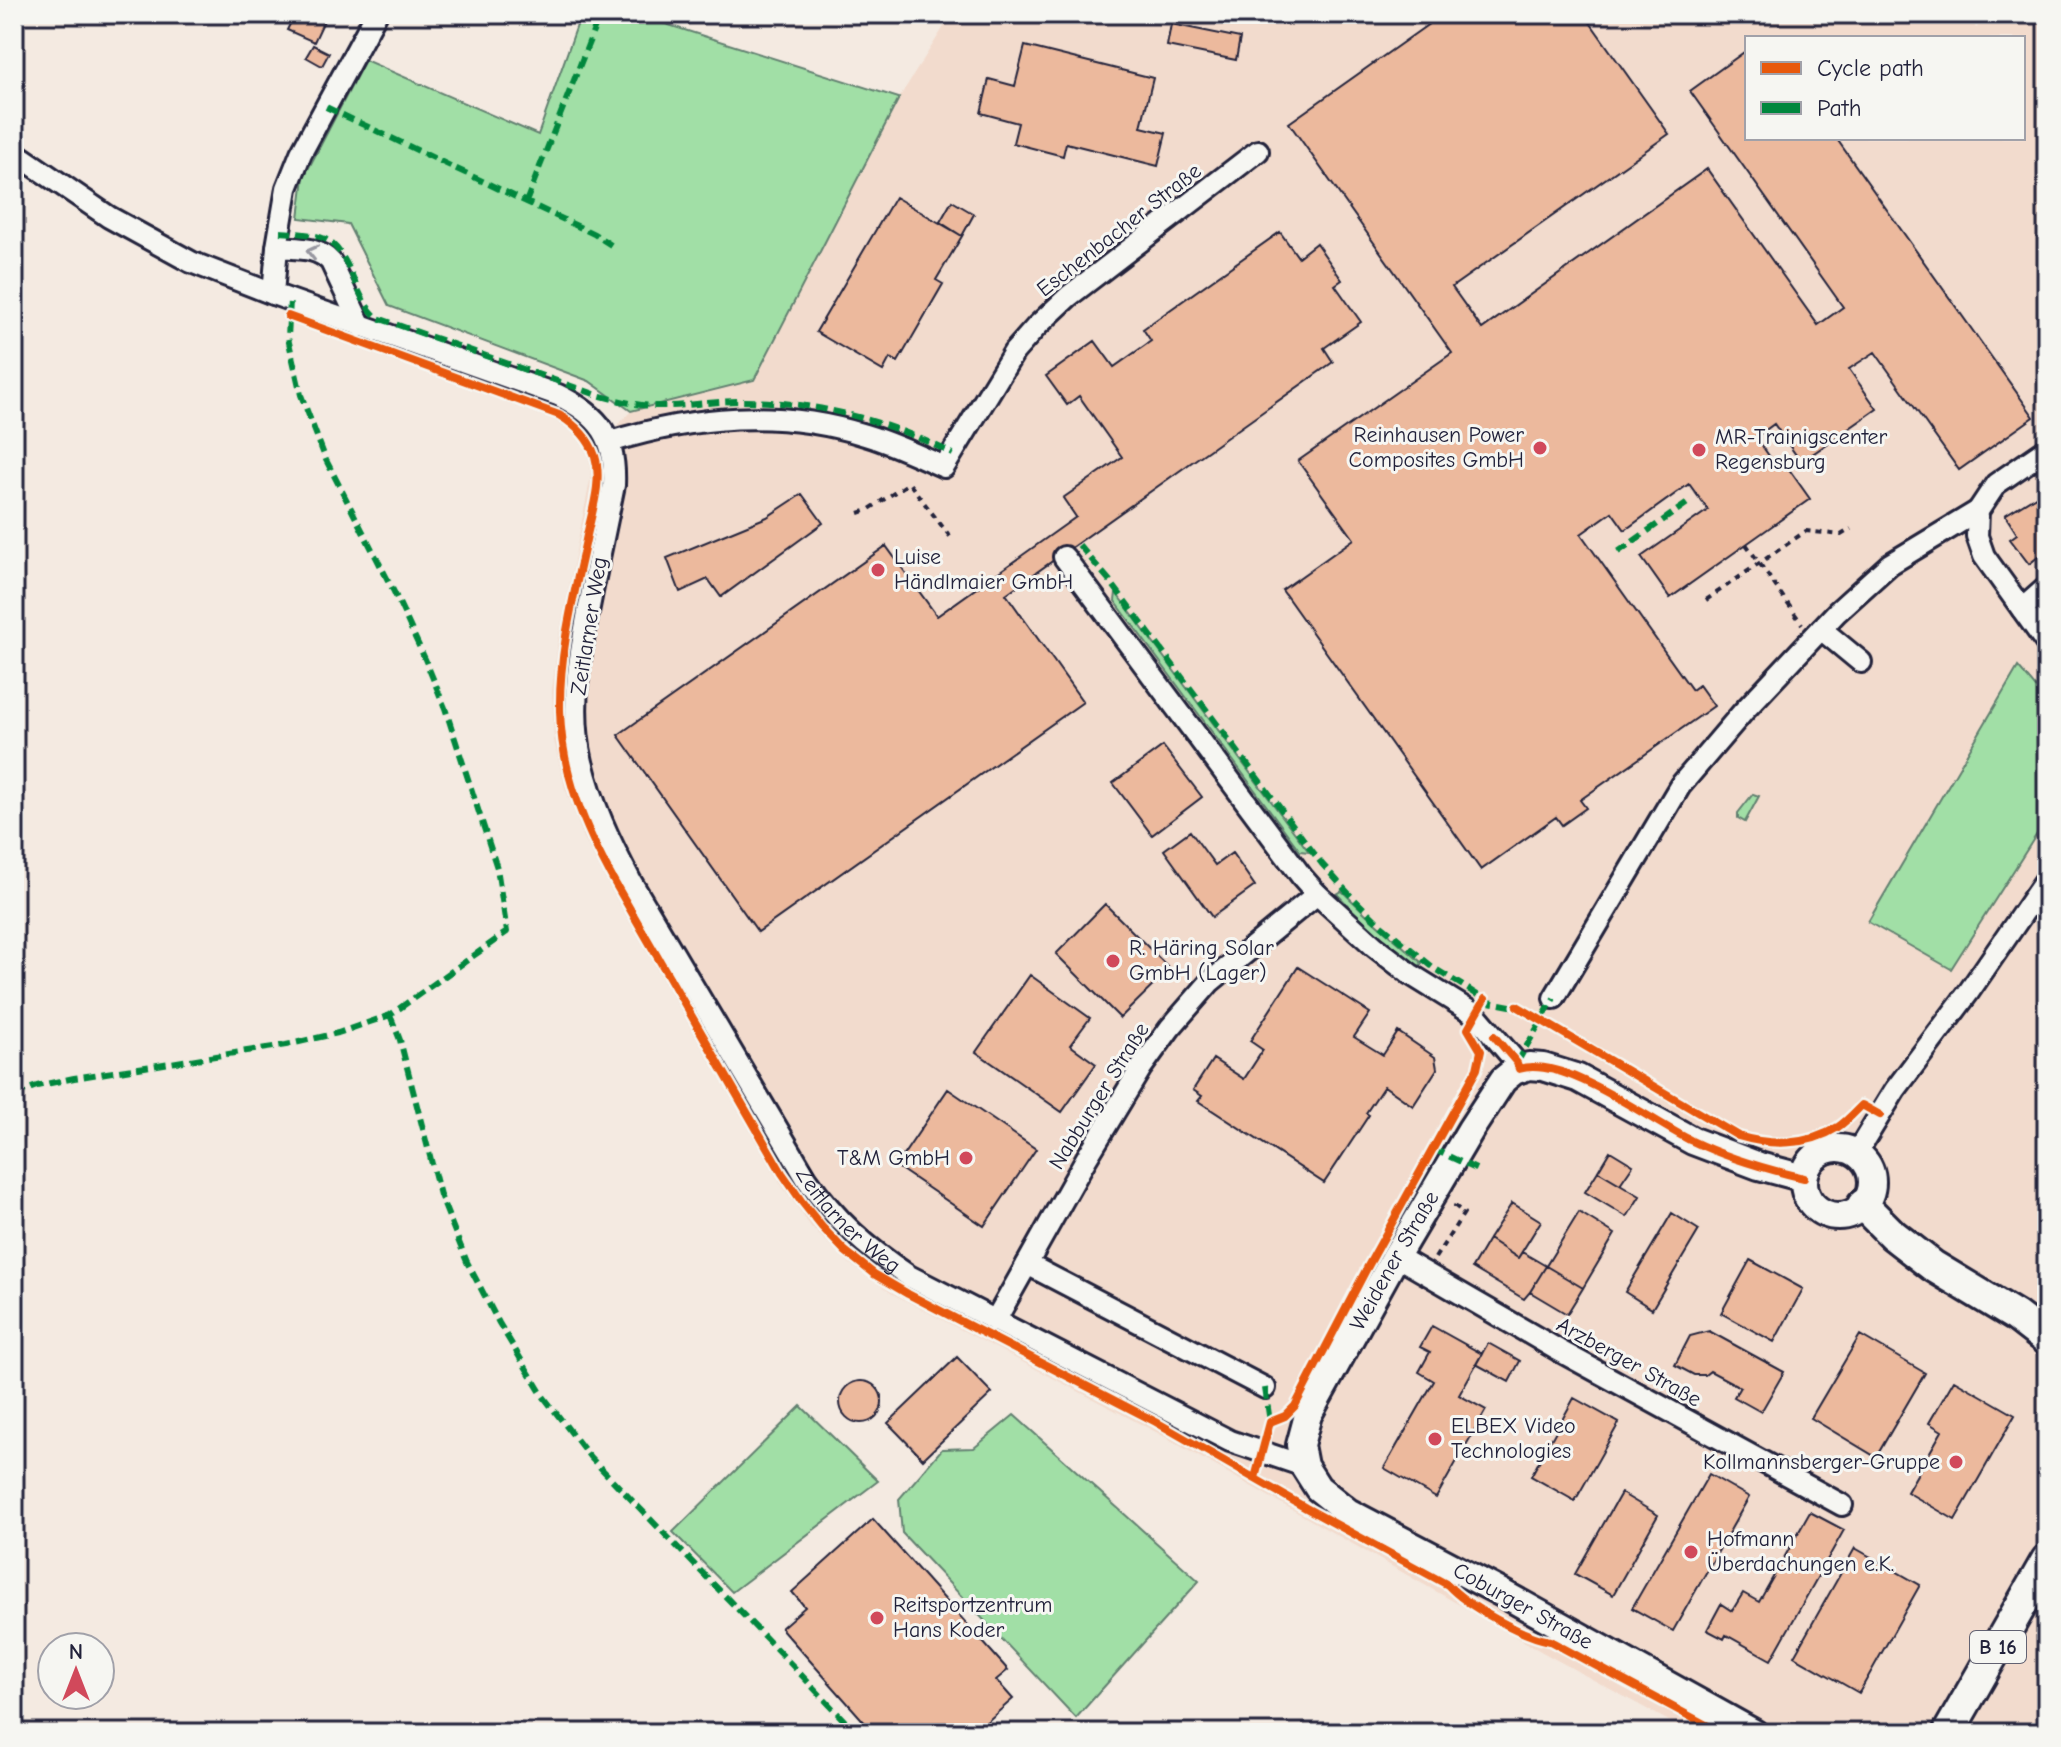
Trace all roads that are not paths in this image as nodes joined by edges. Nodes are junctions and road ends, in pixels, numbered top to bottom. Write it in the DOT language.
graph roads {
  1 [pos="376,14"];
  2 [pos="1258,151"];
  3 [pos="14,152"];
  4 [pos="277,247"];
  5 [pos="273,294"];
  6 [pos="361,326"];
  7 [pos="610,442"];
  8 [pos="2047,449"];
  9 [pos="1978,511"];
  10 [pos="1064,557"];
  11 [pos="2047,587"];
  12 [pos="2022,609"];
  13 [pos="1817,634"];
  14 [pos="2047,644"];
  15 [pos="1861,662"];
  16 [pos="2047,878"];
  17 [pos="1317,894"];
  18 [pos="1554,998"];
  19 [pos="1519,1069"];
  20 [pos="1857,1152"];
  21 [pos="1804,1178"];
  22 [pos="1863,1205"];
  23 [pos="1396,1256"];
  24 [pos="1027,1264"];
  25 [pos="2016,1316"];
  26 [pos="995,1321"];
  27 [pos="2047,1326"];
  28 [pos="2047,1340"];
  29 [pos="1265,1388"];
  30 [pos="1304,1466"];
  31 [pos="1842,1505"];
  32 [pos="2047,1560"];
  33 [pos="1754,1733"];
  34 [pos="1948,1733"];
  1 -- 4 [label="street"];
  2 -- 7 [label="street, Eschenbacher Straße"];
  3 -- 5 [label="street"];
  4 -- 5 [label="street"];
  6 -- 4 [label="street, one-way"];
  5 -- 6 [label="street"];
  6 -- 7 [label="street"];
  7 -- 26 [label="street, Zeitlarner Weg"];
  8 -- 9 [label="street"];
  9 -- 12 [label="street"];
  9 -- 13 [label="street"];
  10 -- 17 [label="street"];
  11 -- 12 [label="street"];
  12 -- 14 [label="street"];
  13 -- 15 [label="street"];
  13 -- 18 [label="street"];
  16 -- 20 [label="street"];
  17 -- 19 [label="street"];
  17 -- 24 [label="street, Nabburger Straße"];
  19 -- 21 [label="main road"];
  19 -- 23 [label="main road, Weidener Straße"];
  20 -- 21 [label="main road"];
  20 -- 22 [label="main road"];
  21 -- 22 [label="main road"];
  22 -- 25 [label="highway"];
  23 -- 30 [label="main road, Weidener Straße"];
  23 -- 31 [label="street, Arzberger Straße"];
  24 -- 26 [label="street, Nabburger Straße"];
  24 -- 29 [label="street"];
  25 -- 27 [label="highway"];
  25 -- 28 [label="highway"];
  26 -- 30 [label="street, Zeitlarner Weg"];
  30 -- 33 [label="main road, Coburger Straße"];
  32 -- 34 [label="highway, B 16"];
}
